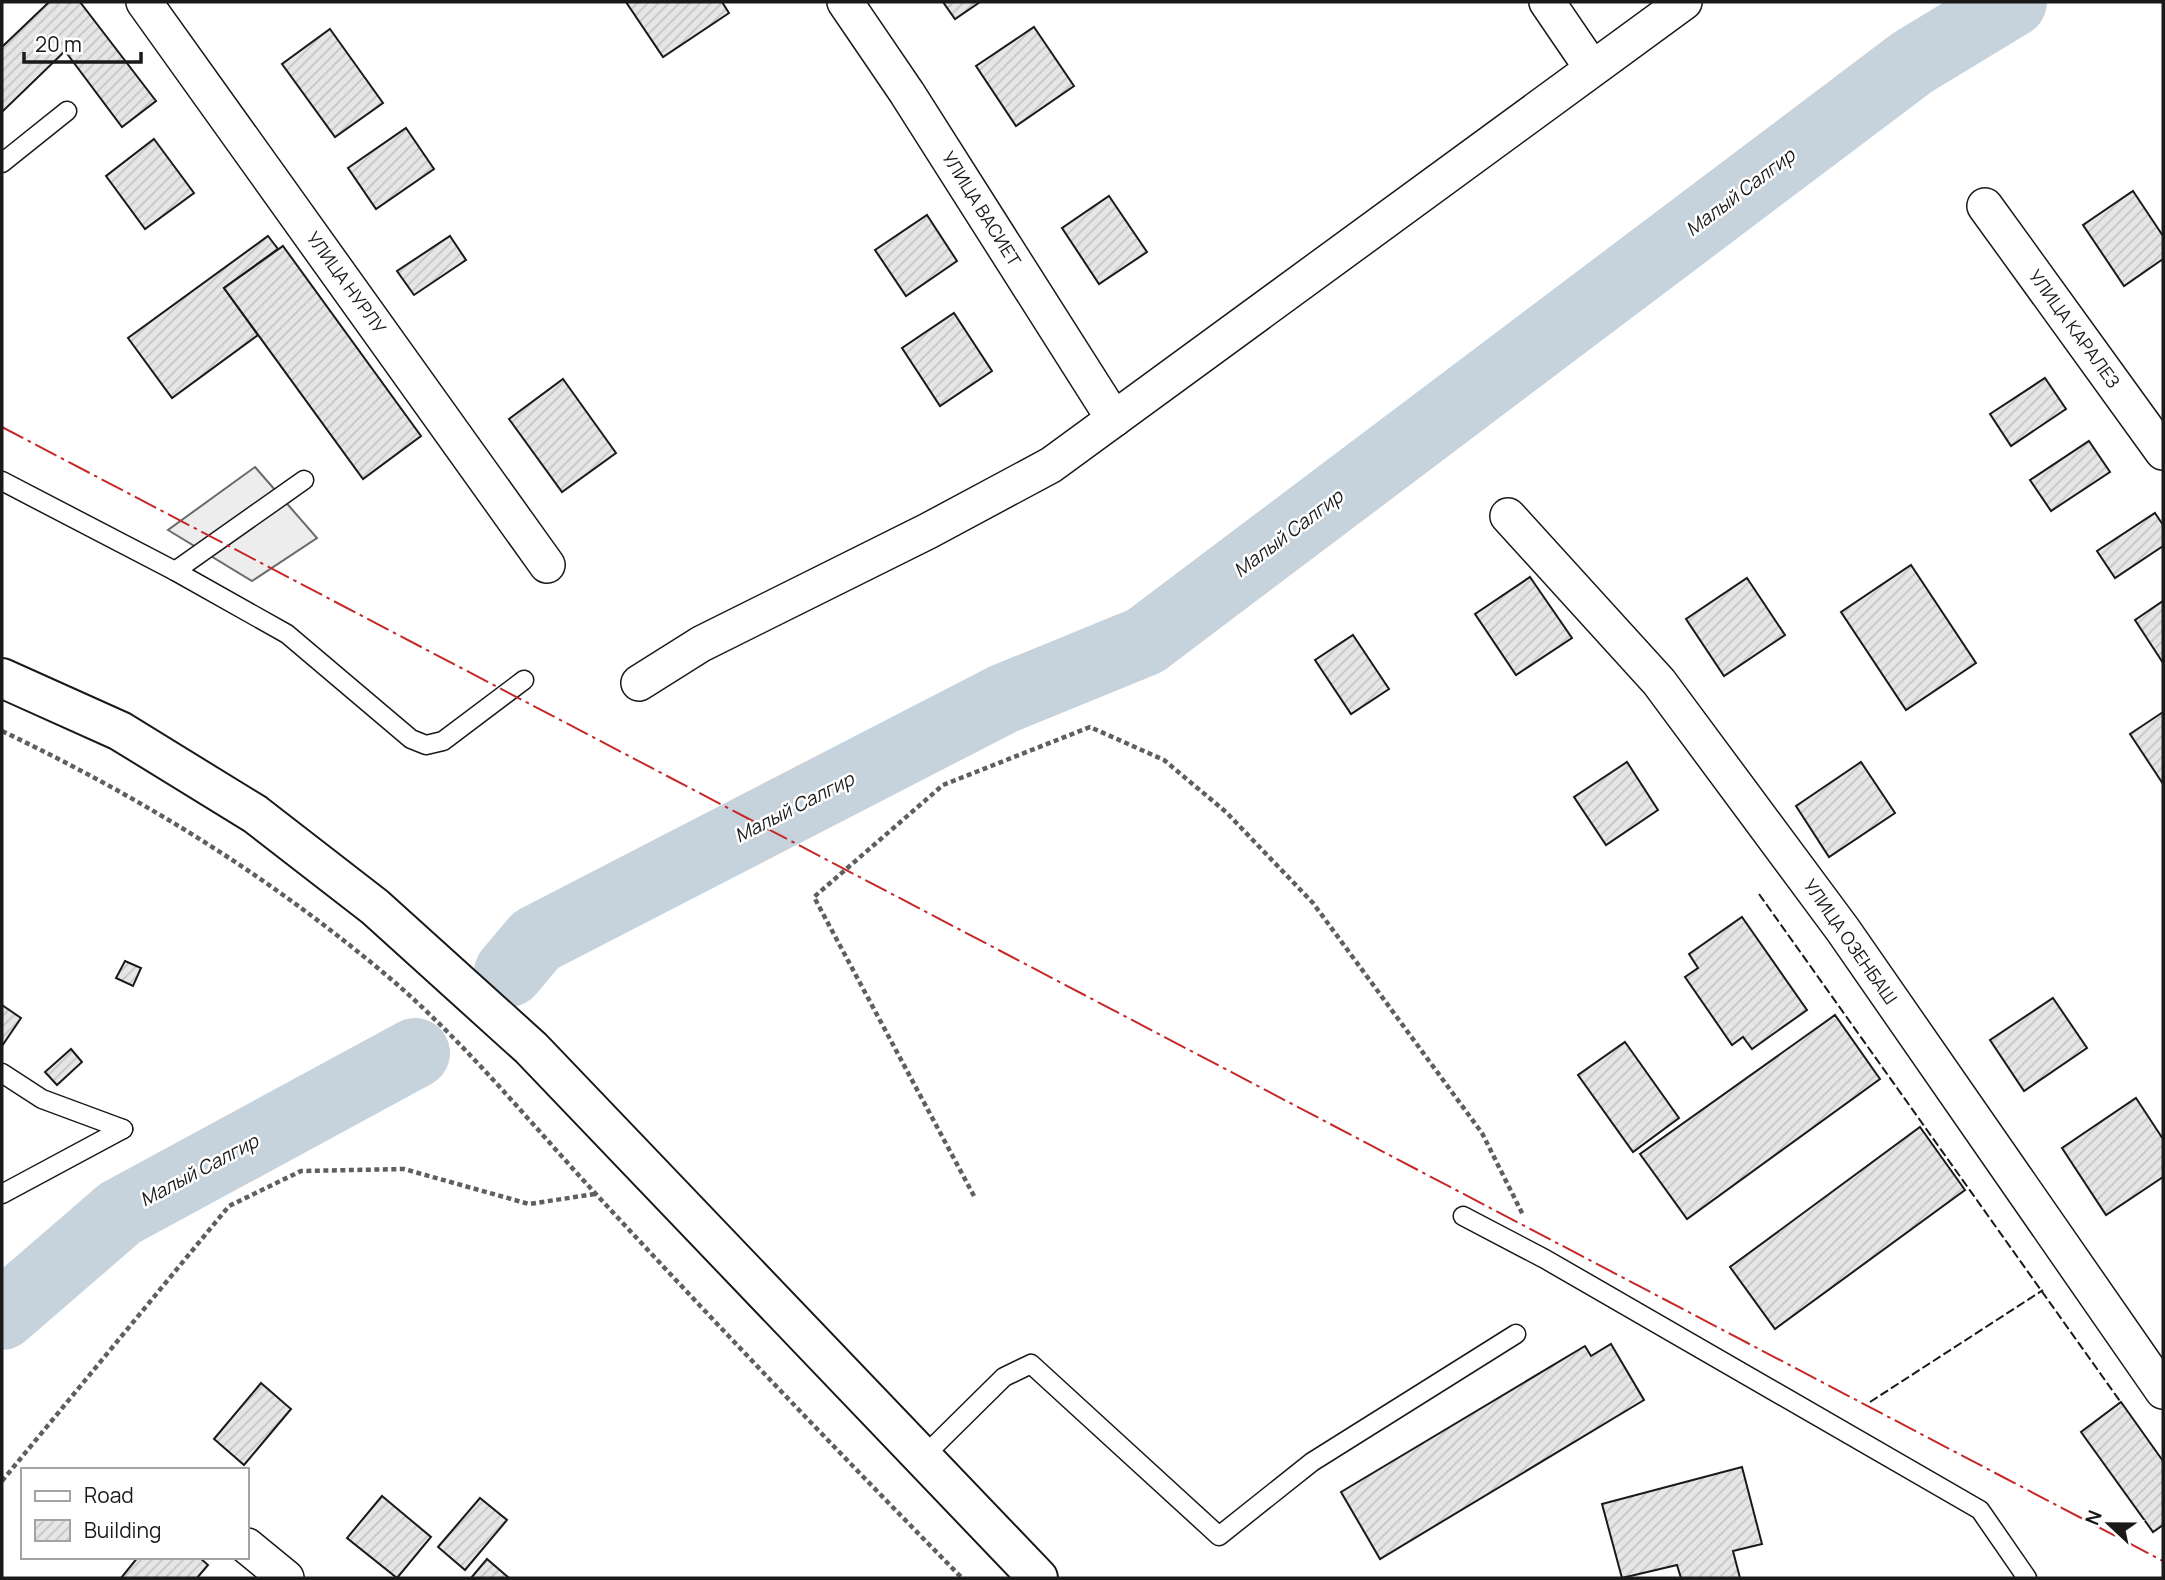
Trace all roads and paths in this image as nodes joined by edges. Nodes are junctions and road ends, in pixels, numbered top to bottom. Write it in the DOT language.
graph roads {
  1 [pos="144,2"];
  2 [pos="845,2"];
  3 [pos="1547,2"];
  4 [pos="1684,2"];
  5 [pos="1592,68"];
  6 [pos="67,111"];
  7 [pos="2,163"];
  8 [pos="1985,206"];
  9 [pos="1114,419"];
  10 [pos="2163,452"];
  11 [pos="304,480"];
  12 [pos="2,481"];
  13 [pos="1508,516"];
  14 [pos="547,565"];
  15 [pos="175,571"];
  16 [pos="2,678"];
  17 [pos="524,680"];
  18 [pos="639,683"];
  19 [pos="2,731"];
  20 [pos="2,1073"];
  21 [pos="2,1194"];
  22 [pos="595,1194"];
  23 [pos="974,1196"];
  24 [pos="1463,1216"];
  25 [pos="1545,1259"];
  26 [pos="1516,1334"];
  27 [pos="2163,1391"];
  28 [pos="921,1459"];
  29 [pos="2,1481"];
  30 [pos="248,1547"];
  31 [pos="285,1578"];
  32 [pos="962,1578"];
  33 [pos="1038,1578"];
  34 [pos="2027,1578"];
  1 -- 14 [label="street, УЛИЦА НУРЛУ"];
  2 -- 9 [label="street, УЛИЦА ВАСИЕТ"];
  3 -- 5 [label="street"];
  4 -- 5 [label="street"];
  5 -- 9 [label="street"];
  6 -- 7 [label="lane"];
  8 -- 10 [label="street, УЛИЦА КАРАЛЕЗ"];
  9 -- 18 [label="street"];
  11 -- 15 [label="lane"];
  12 -- 15 [label="lane"];
  13 -- 27 [label="street, УЛИЦА ОЗЕНБАШ"];
  15 -- 17 [label="lane"];
  16 -- 28 [label="main road"];
  19 -- 22 [label="path"];
  20 -- 21 [label="lane"];
  22 -- 29 [label="path"];
  22 -- 32 [label="path"];
  23 -- 25 [label="path"];
  24 -- 25 [label="lane"];
  25 -- 34 [label="lane"];
  26 -- 28 [label="lane"];
  28 -- 33 [label="main road"];
  30 -- 31 [label="street"];
}
